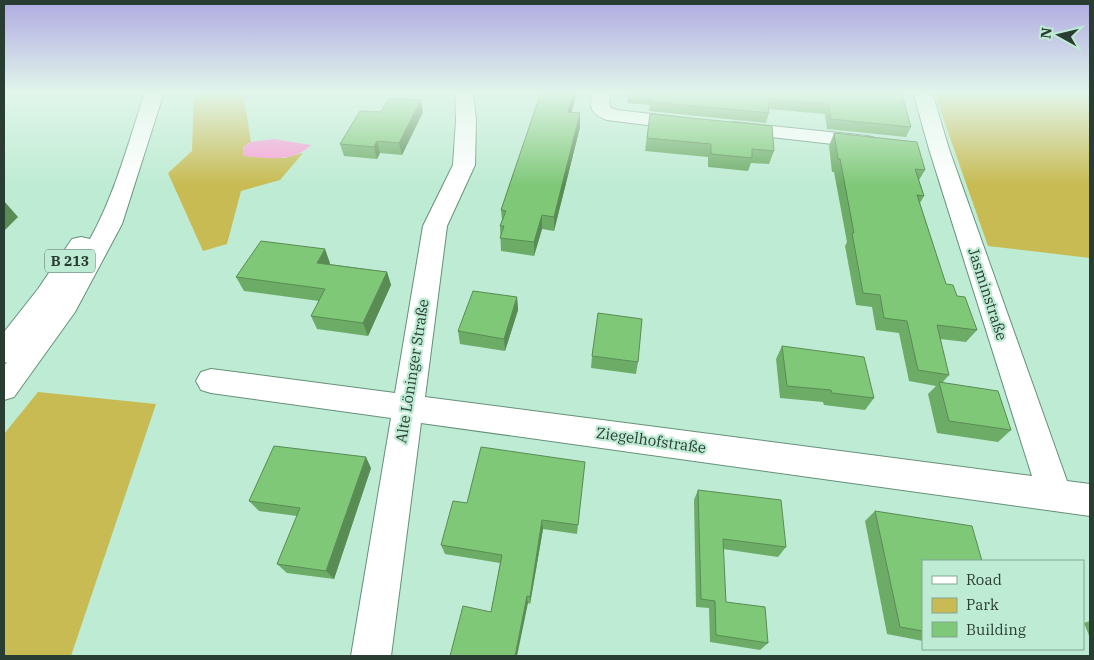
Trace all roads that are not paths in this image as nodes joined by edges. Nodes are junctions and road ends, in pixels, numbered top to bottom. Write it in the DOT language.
graph roads {
  1 [pos="145,123"];
  2 [pos="466,123"];
  3 [pos="678,123"];
  4 [pos="926,123"];
  5 [pos="890,144"];
  6 [pos="131,166"];
  7 [pos="4,352"];
  8 [pos="211,381"];
  9 [pos="4,388"];
  10 [pos="406,407"];
  11 [pos="1055,495"];
  12 [pos="1090,500"];
  13 [pos="371,656"];
  1 -- 6 [label="main road"];
  2 -- 10 [label="main road, Alte Löninger Straße"];
  3 -- 5 [label="main road"];
  4 -- 11 [label="main road, Jasminstraße"];
  6 -- 7 [label="main road, B 213"];
  6 -- 9 [label="main road, B 213"];
  8 -- 10 [label="main road, Ziegelhofstraße"];
  10 -- 11 [label="main road, Ziegelhofstraße"];
  10 -- 13 [label="main road, Alte Löninger Straße"];
  11 -- 12 [label="main road, Ziegelhofstraße"];
}
